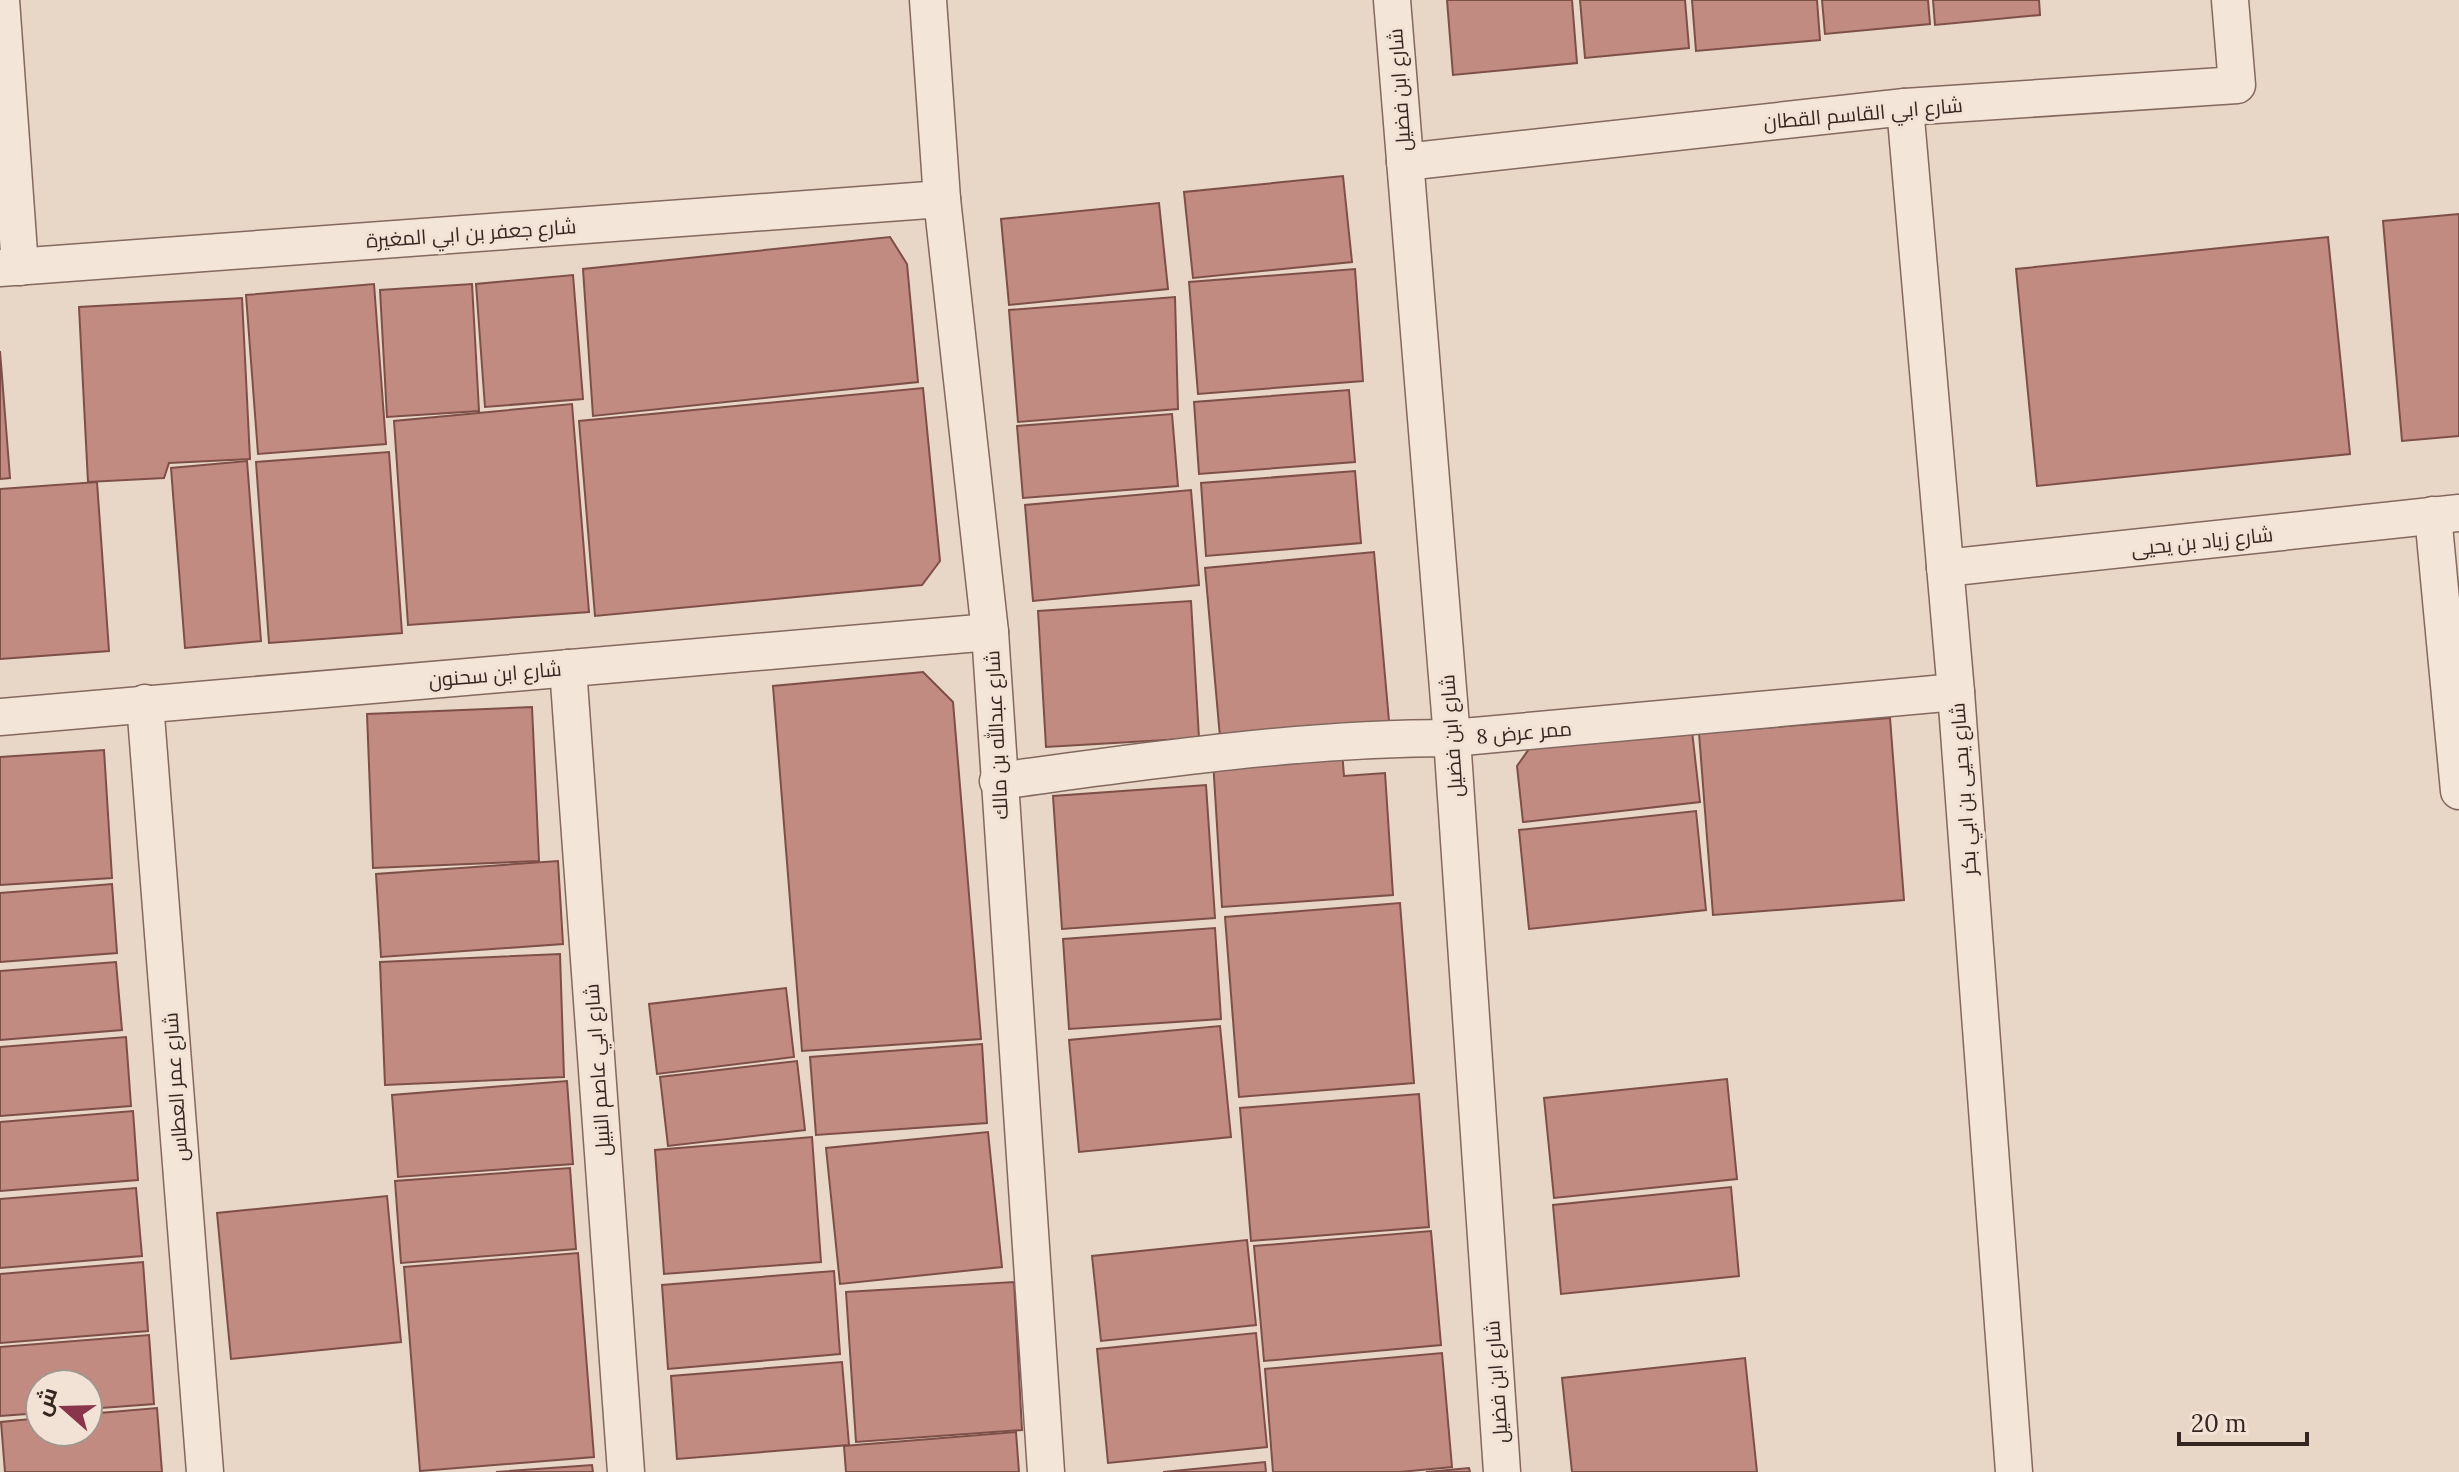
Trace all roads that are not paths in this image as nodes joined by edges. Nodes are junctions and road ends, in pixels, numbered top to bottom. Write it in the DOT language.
graph roads {
  1 [pos="1,0"];
  2 [pos="928,0"];
  3 [pos="1392,0"];
  4 [pos="2230,0"];
  5 [pos="1905,107"];
  6 [pos="1405,162"];
  7 [pos="942,199"];
  8 [pos="10,268"];
  9 [pos="2446,514"];
  10 [pos="1945,568"];
  11 [pos="990,632"];
  12 [pos="568,668"];
  13 [pos="1956,692"];
  14 [pos="145,703"];
  15 [pos="0,717"];
  16 [pos="1452,738"];
  17 [pos="998,781"];
  18 [pos="2459,791"];
  19 [pos="205,1472"];
  20 [pos="626,1472"];
  21 [pos="1046,1472"];
  22 [pos="1502,1472"];
  23 [pos="2014,1472"];
  1 -- 8 [label="street"];
  2 -- 7 [label="street, شارع عبدالله بن مالك"];
  3 -- 6 [label="street, شارع ابن فضيل"];
  4 -- 5 [label="street, شارع ابي القاسم القطان"];
  5 -- 6 [label="street, شارع ابي القاسم القطان"];
  5 -- 10 [label="street, شارع يحيى بن ابي بكر"];
  6 -- 16 [label="street, شارع ابن فضيل"];
  7 -- 8 [label="street, شارع جعفر بن ابي المغيرة"];
  7 -- 11 [label="street, شارع عبدالله بن مالك"];
  9 -- 10 [label="street, شارع زياد بن يحيى"];
  9 -- 18 [label="street"];
  10 -- 13 [label="street, شارع يحيى بن ابي بكر"];
  11 -- 12 [label="street, شارع ابن سحنون"];
  11 -- 17 [label="street, شارع عبدالله بن مالك"];
  12 -- 14 [label="street, شارع ابن سحنون"];
  12 -- 20 [label="street, شارع ابي عاصم النبيل"];
  13 -- 16 [label="street, ممر عرض 8"];
  13 -- 23 [label="street, شارع يحيى بن ابي بكر"];
  14 -- 15 [label="street, شارع ابن سحنون"];
  14 -- 19 [label="street, شارع عمر العطاس"];
  16 -- 17 [label="street, ممر عرض 8"];
  16 -- 22 [label="street, شارع ابن فضيل"];
  17 -- 21 [label="street, شارع عبدالله بن مالك"];
}
